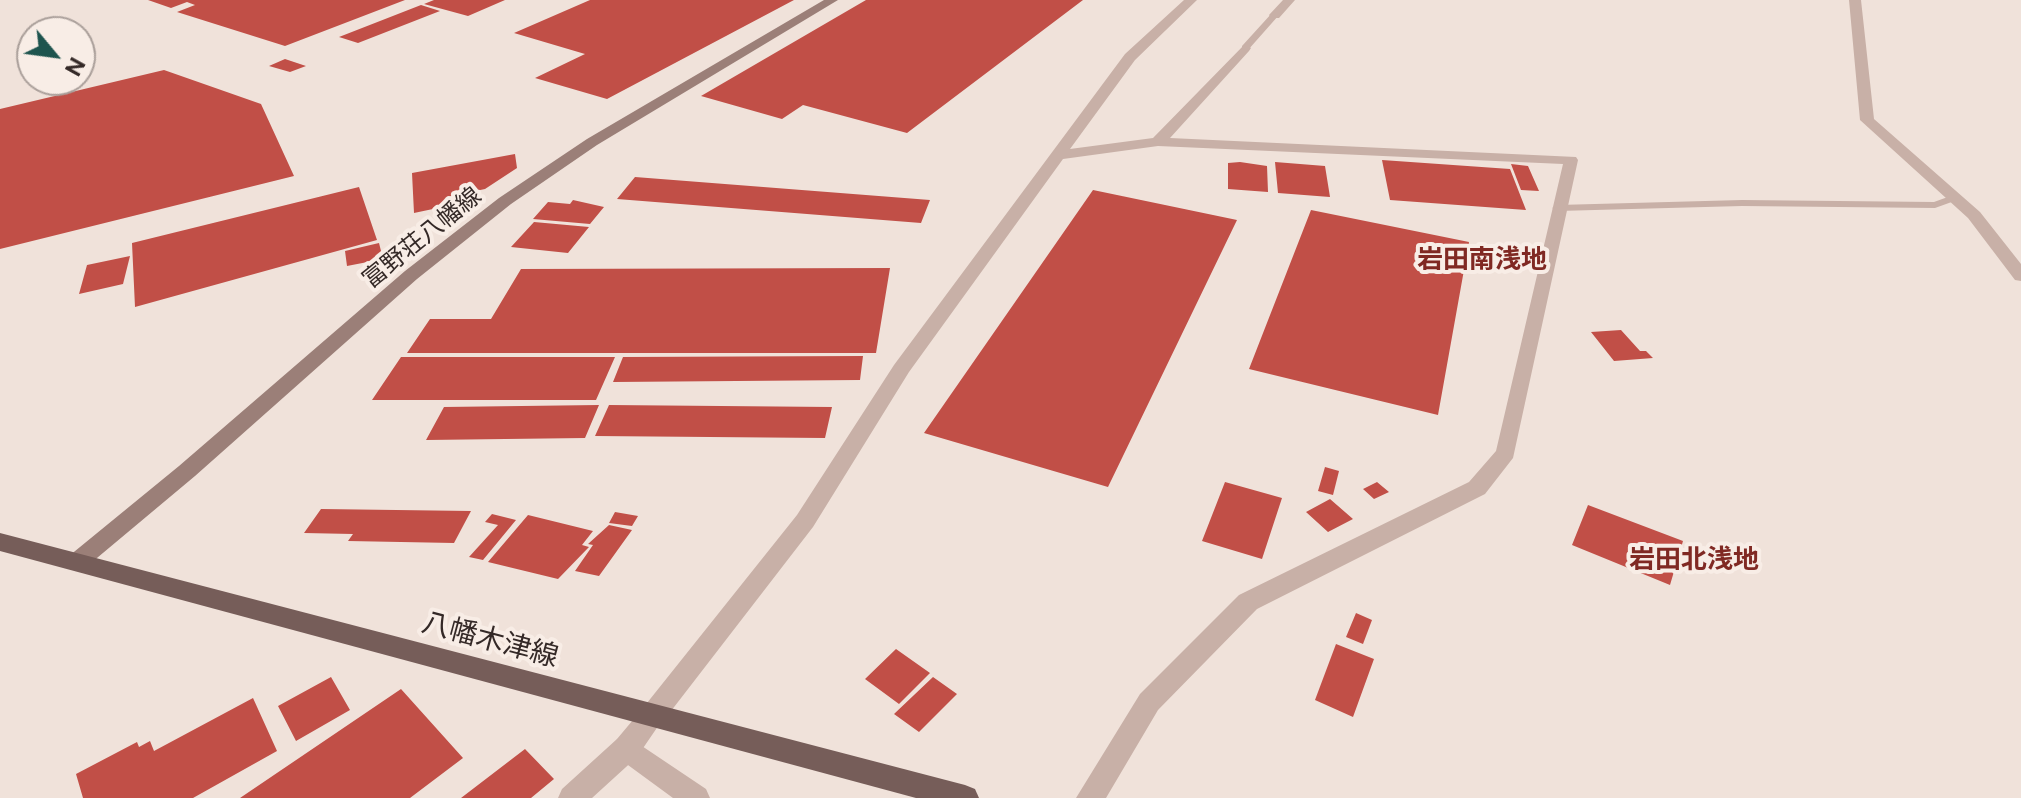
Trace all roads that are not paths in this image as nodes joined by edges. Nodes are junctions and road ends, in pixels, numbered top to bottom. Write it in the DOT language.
graph roads {
  1 [pos="832,0"];
  2 [pos="1191,0"];
  3 [pos="1289,0"];
  4 [pos="1855,0"];
  5 [pos="1275,15"];
  6 [pos="1245,48"];
  7 [pos="1158,142"];
  8 [pos="1059,155"];
  9 [pos="1956,197"];
  10 [pos="1558,208"];
  11 [pos="2021,276"];
  12 [pos="0,542"];
  13 [pos="77,562"];
  14 [pos="652,716"];
  15 [pos="627,748"];
  16 [pos="572,798"];
  17 [pos="696,798"];
  18 [pos="965,798"];
  19 [pos="1090,798"];
  1 -- 13 [label="main road, 富野荘八幡線"];
  2 -- 8 [label="street"];
  3 -- 5 [label="street"];
  4 -- 9 [label="street"];
  5 -- 6 [label="lane"];
  6 -- 7 [label="street"];
  7 -- 8 [label="street"];
  7 -- 10 [label="street"];
  8 -- 14 [label="street"];
  9 -- 10 [label="lane"];
  9 -- 11 [label="street"];
  10 -- 19 [label="street"];
  12 -- 13 [label="main road, 八幡木津線"];
  13 -- 14 [label="main road, 八幡木津線"];
  14 -- 15 [label="street"];
  14 -- 18 [label="main road, 八幡木津線"];
  15 -- 16 [label="street"];
  15 -- 17 [label="street"];
}
